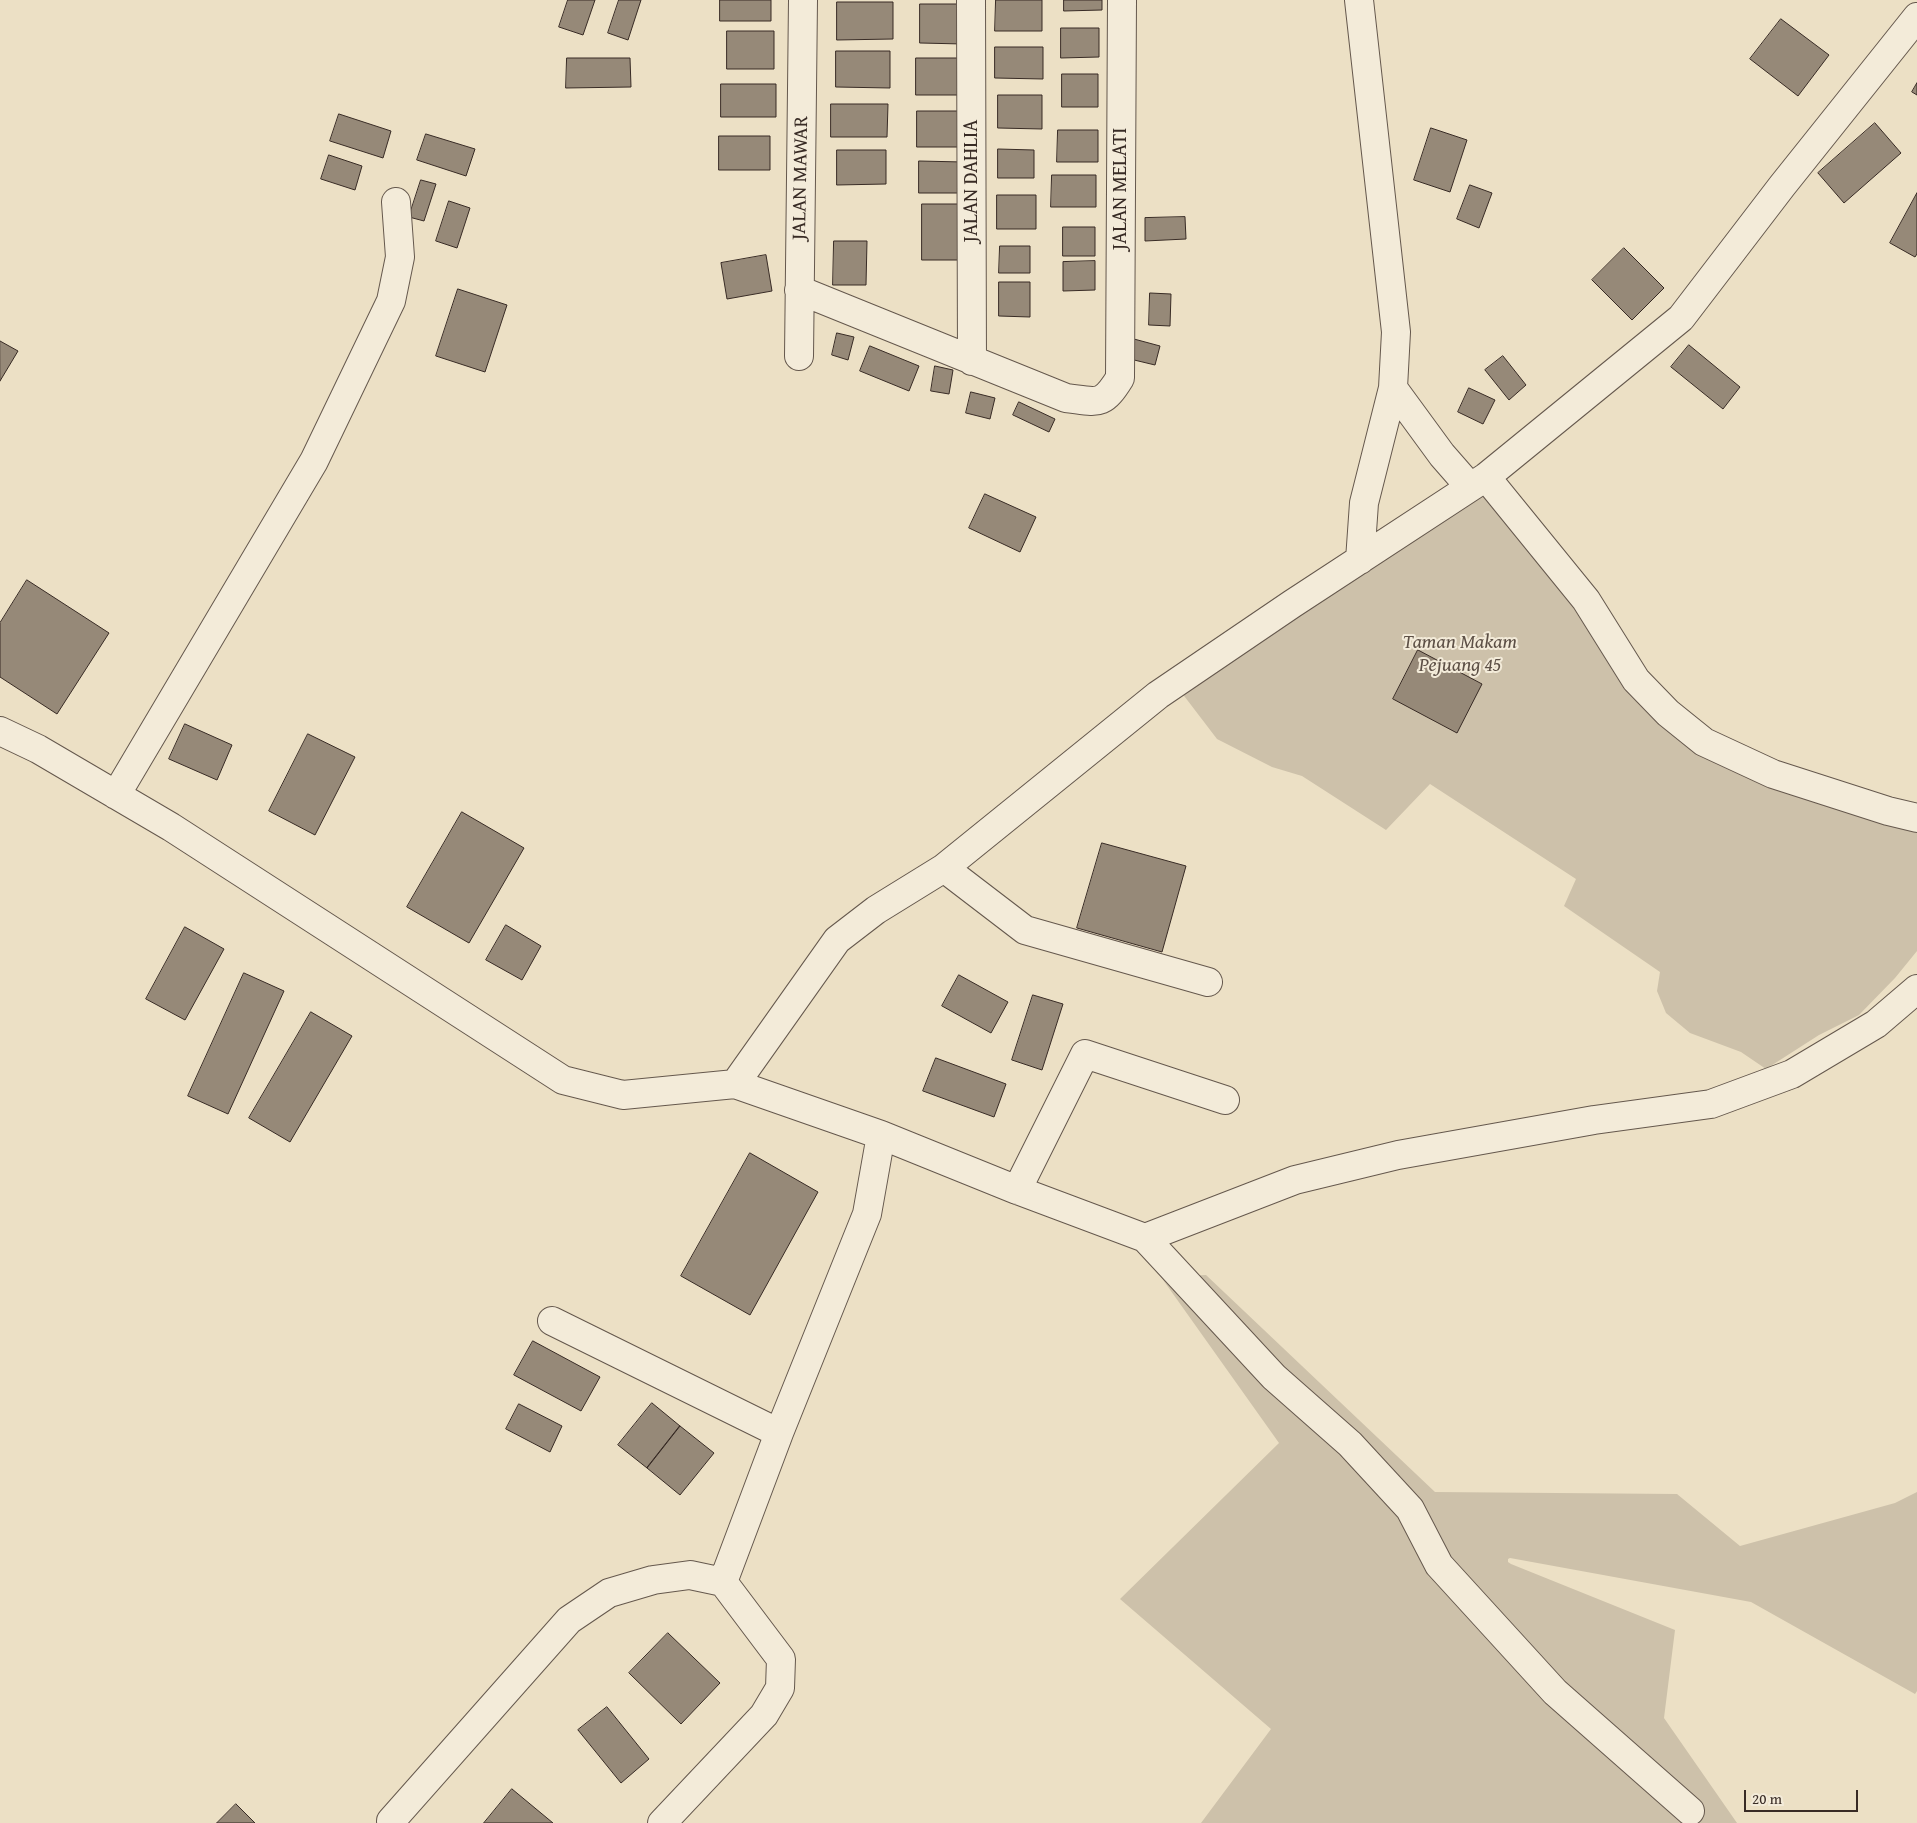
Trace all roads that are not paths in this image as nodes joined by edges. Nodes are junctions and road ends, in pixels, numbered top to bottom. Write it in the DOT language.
graph roads {
  1 [pos="803,0"];
  2 [pos="971,0"];
  3 [pos="1122,0"];
  4 [pos="1359,0"];
  5 [pos="1917,17"];
  6 [pos="396,202"];
  7 [pos="800,290"];
  8 [pos="799,356"];
  9 [pos="972,361"];
  10 [pos="1393,388"];
  11 [pos="1478,482"];
  12 [pos="1360,560"];
  13 [pos="0,731"];
  14 [pos="116,795"];
  15 [pos="1917,818"];
  16 [pos="944,868"];
  17 [pos="1208,982"];
  18 [pos="1917,989"];
  19 [pos="734,1084"];
  20 [pos="1226,1100"];
  21 [pos="880,1135"];
  22 [pos="1017,1190"];
  23 [pos="1145,1238"];
  24 [pos="552,1321"];
  25 [pos="779,1433"];
  26 [pos="723,1582"];
  27 [pos="1690,1811"];
  28 [pos="391,1820"];
  29 [pos="662,1823"];
  1 -- 7 [label="street, JALAN MAWAR"];
  2 -- 9 [label="street, JALAN DAHLIA"];
  3 -- 9 [label="street, JALAN MELATI"];
  4 -- 10 [label="street"];
  5 -- 11 [label="street"];
  6 -- 14 [label="street"];
  7 -- 8 [label="street, JALAN MAWAR"];
  7 -- 9 [label="street"];
  10 -- 11 [label="street"];
  10 -- 12 [label="street"];
  11 -- 12 [label="street"];
  11 -- 15 [label="street"];
  12 -- 16 [label="street"];
  13 -- 14 [label="street"];
  14 -- 19 [label="street"];
  16 -- 17 [label="street"];
  16 -- 19 [label="street"];
  18 -- 23 [label="street"];
  19 -- 21 [label="street"];
  20 -- 22 [label="street"];
  21 -- 22 [label="street"];
  21 -- 25 [label="street"];
  22 -- 23 [label="street"];
  23 -- 27 [label="street"];
  24 -- 25 [label="street"];
  25 -- 26 [label="street"];
  26 -- 28 [label="street"];
  26 -- 29 [label="street"];
}
